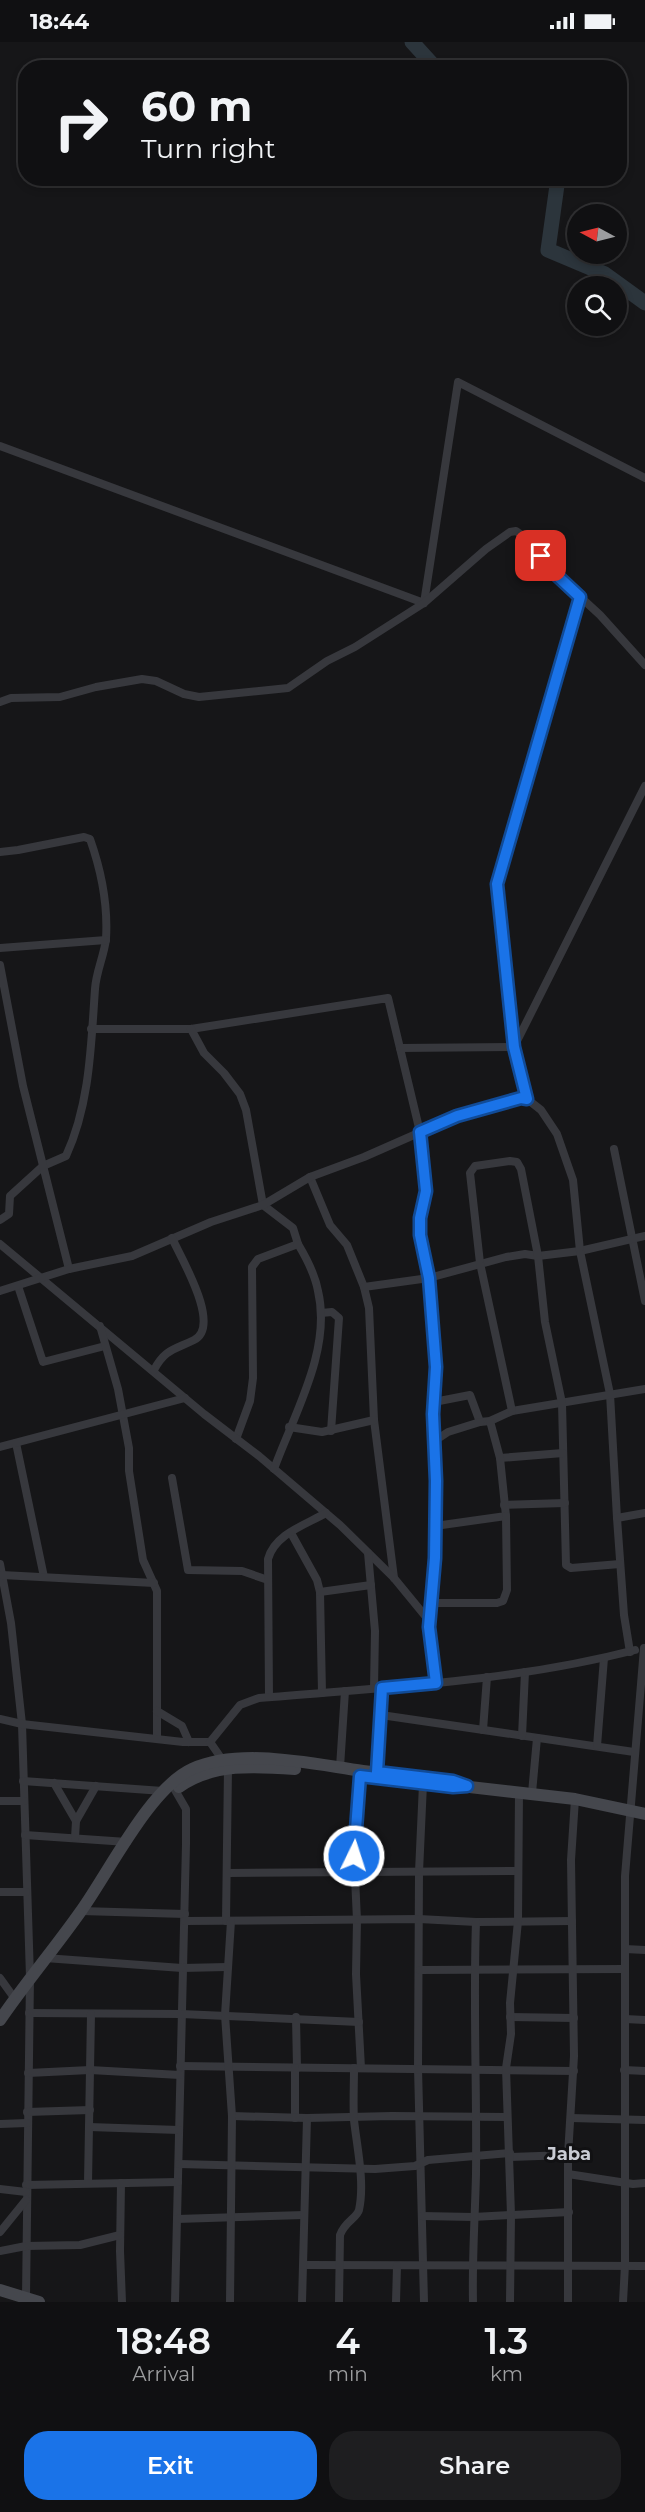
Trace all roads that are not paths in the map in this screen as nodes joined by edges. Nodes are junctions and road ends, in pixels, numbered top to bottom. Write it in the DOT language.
graph roads {
  1 [pos="0,446"];
  2 [pos="645,478"];
  3 [pos="580,597"];
  4 [pos="424,603"];
  5 [pos="645,665"];
  6 [pos="0,702"];
  7 [pos="645,786"];
  8 [pos="0,852"];
  9 [pos="106,940"];
  10 [pos="0,948"];
  11 [pos="0,965"];
  12 [pos="91,1029"];
  13 [pos="191,1029"];
  14 [pos="514,1047"];
  15 [pos="400,1048"];
  16 [pos="527,1099"];
  17 [pos="420,1132"];
  18 [pos="614,1149"];
  19 [pos="43,1166"];
  20 [pos="310,1177"];
  21 [pos="263,1205"];
  22 [pos="0,1220"];
  23 [pos="645,1236"];
  24 [pos="172,1238"];
  25 [pos="631,1239"];
  26 [pos="0,1244"];
  27 [pos="298,1244"];
  28 [pos="580,1251"];
  29 [pos="538,1256"];
  30 [pos="480,1263"];
  31 [pos="69,1269"];
  32 [pos="43,1278"];
  33 [pos="429,1278"];
  34 [pos="18,1286"];
  35 [pos="364,1287"];
  36 [pos="0,1291"];
  37 [pos="645,1301"];
  38 [pos="321,1313"];
  39 [pos="99,1325"];
  40 [pos="105,1346"];
  41 [pos="154,1370"];
  42 [pos="645,1389"];
  43 [pos="610,1394"];
  44 [pos="185,1398"];
  45 [pos="434,1402"];
  46 [pos="562,1402"];
  47 [pos="512,1411"];
  48 [pos="123,1414"];
  49 [pos="374,1420"];
  50 [pos="490,1421"];
  51 [pos="480,1422"];
  52 [pos="289,1427"];
  53 [pos="331,1431"];
  54 [pos="236,1439"];
  55 [pos="436,1440"];
  56 [pos="16,1443"];
  57 [pos="0,1448"];
  58 [pos="563,1453"];
  59 [pos="500,1458"];
  60 [pos="274,1469"];
  61 [pos="172,1479"];
  62 [pos="565,1503"];
  63 [pos="504,1504"];
  64 [pos="326,1513"];
  65 [pos="645,1513"];
  66 [pos="506,1516"];
  67 [pos="616,1518"];
  68 [pos="435,1526"];
  69 [pos="291,1533"];
  70 [pos="368,1552"];
  71 [pos="0,1564"];
  72 [pos="620,1564"];
  73 [pos="2,1575"];
  74 [pos="45,1577"];
  75 [pos="394,1578"];
  76 [pos="268,1580"];
  77 [pos="154,1583"];
  78 [pos="371,1585"];
  79 [pos="320,1592"];
  80 [pos="433,1603"];
  81 [pos="429,1627"];
  82 [pos="644,1648"];
  83 [pos="630,1652"];
  84 [pos="604,1658"];
  85 [pos="525,1672"];
  86 [pos="487,1677"];
  87 [pos="436,1683"];
  88 [pos="378,1688"];
  89 [pos="345,1691"];
  90 [pos="322,1693"];
  91 [pos="269,1697"];
  92 [pos="157,1711"];
  93 [pos="381,1715"];
  94 [pos="0,1719"];
  95 [pos="21,1724"];
  96 [pos="483,1730"];
  97 [pos="522,1736"];
  98 [pos="157,1738"];
  99 [pos="537,1738"];
  100 [pos="189,1742"];
  101 [pos="210,1742"];
  102 [pos="597,1746"];
  103 [pos="634,1752"];
  104 [pos="225,1765"];
  105 [pos="340,1767"];
  106 [pos="377,1772"];
  107 [pos="360,1776"];
  108 [pos="23,1781"];
  109 [pos="54,1783"];
  110 [pos="423,1784"];
  111 [pos="96,1786"];
  112 [pos="467,1786"];
  113 [pos="169,1791"];
  114 [pos="525,1793"];
  115 [pos="575,1799"];
  116 [pos="24,1801"];
  117 [pos="0,1802"];
  118 [pos="629,1810"];
  119 [pos="645,1814"];
  120 [pos="76,1821"];
  121 [pos="25,1835"];
  122 [pos="75,1838"];
  123 [pos="127,1842"];
  124 [pos="518,1871"];
  125 [pos="354,1872"];
  126 [pos="419,1872"];
  127 [pos="228,1873"];
  128 [pos="0,1892"];
  129 [pos="26,1892"];
  130 [pos="81,1911"];
  131 [pos="185,1918"];
  132 [pos="419,1919"];
  133 [pos="357,1920"];
  134 [pos="229,1921"];
  135 [pos="518,1921"];
  136 [pos="572,1921"];
  137 [pos="476,1922"];
  138 [pos="625,1949"];
  139 [pos="645,1950"];
  140 [pos="45,1958"];
  141 [pos="182,1968"];
  142 [pos="227,1968"];
  143 [pos="474,1968"];
  144 [pos="513,1969"];
  145 [pos="572,1969"];
  146 [pos="625,1969"];
  147 [pos="420,1970"];
  148 [pos="30,1977"];
  149 [pos="0,1978"];
  150 [pos="15,1999"];
  151 [pos="29,2013"];
  152 [pos="2,2014"];
  153 [pos="91,2014"];
  154 [pos="181,2014"];
  155 [pos="225,2015"];
  156 [pos="510,2017"];
  157 [pos="296,2018"];
  158 [pos="574,2018"];
  159 [pos="625,2019"];
  160 [pos="645,2020"];
  161 [pos="359,2022"];
  162 [pos="227,2068"];
  163 [pos="296,2068"];
  164 [pos="358,2068"];
  165 [pos="418,2068"];
  166 [pos="474,2068"];
  167 [pos="506,2068"];
  168 [pos="90,2070"];
  169 [pos="180,2070"];
  170 [pos="624,2070"];
  171 [pos="574,2071"];
  172 [pos="645,2071"];
  173 [pos="28,2073"];
  174 [pos="90,2110"];
  175 [pos="27,2112"];
  176 [pos="232,2116"];
  177 [pos="418,2116"];
  178 [pos="354,2117"];
  179 [pos="507,2117"];
  180 [pos="295,2118"];
  181 [pos="307,2118"];
  182 [pos="474,2118"];
  183 [pos="571,2118"];
  184 [pos="625,2119"];
  185 [pos="645,2120"];
  186 [pos="27,2123"];
  187 [pos="0,2124"];
  188 [pos="89,2127"];
  189 [pos="179,2130"];
  190 [pos="510,2155"];
  191 [pos="568,2155"];
  192 [pos="476,2156"];
  193 [pos="179,2164"];
  194 [pos="419,2165"];
  195 [pos="232,2166"];
  196 [pos="307,2168"];
  197 [pos="360,2169"];
  198 [pos="568,2174"];
  199 [pos="178,2182"];
  200 [pos="645,2182"];
  201 [pos="88,2183"];
  202 [pos="121,2183"];
  203 [pos="625,2183"];
  204 [pos="0,2189"];
  205 [pos="26,2192"];
  206 [pos="568,2212"];
  207 [pos="512,2214"];
  208 [pos="304,2215"];
  209 [pos="422,2216"];
  210 [pos="473,2217"];
  211 [pos="177,2218"];
  212 [pos="230,2218"];
  213 [pos="0,2232"];
  214 [pos="120,2235"];
  215 [pos="26,2246"];
  216 [pos="0,2251"];
  217 [pos="338,2264"];
  218 [pos="568,2264"];
  219 [pos="304,2265"];
  220 [pos="512,2265"];
  221 [pos="625,2265"];
  222 [pos="397,2266"];
  223 [pos="425,2266"];
  224 [pos="472,2266"];
  225 [pos="645,2266"];
  226 [pos="0,2290"];
  227 [pos="26,2297"];
  228 [pos="39,2302"];
  229 [pos="122,2302"];
  230 [pos="175,2302"];
  231 [pos="230,2302"];
  232 [pos="302,2302"];
  233 [pos="339,2302"];
  234 [pos="396,2302"];
  235 [pos="424,2302"];
  236 [pos="473,2302"];
  237 [pos="510,2302"];
  238 [pos="568,2302"];
  239 [pos="623,2302"];
  1 -- 4 [label="street"];
  2 -- 4 [label="street"];
  3 -- 4 [label="street"];
  3 -- 5 [label="street"];
  3 -- 14 [label="street"];
  4 -- 6 [label="street"];
  7 -- 14 [label="street"];
  8 -- 9 [label="street"];
  9 -- 10 [label="street"];
  9 -- 12 [label="street"];
  11 -- 19 [label="street"];
  12 -- 13 [label="street"];
  12 -- 19 [label="street"];
  13 -- 15 [label="street"];
  13 -- 21 [label="street"];
  14 -- 15 [label="street"];
  14 -- 16 [label="street"];
  15 -- 17 [label="street"];
  16 -- 17 [label="street"];
  16 -- 28 [label="street"];
  17 -- 20 [label="street"];
  17 -- 33 [label="street"];
  18 -- 25 [label="street"];
  19 -- 22 [label="street"];
  19 -- 31 [label="street"];
  20 -- 21 [label="street"];
  20 -- 35 [label="street"];
  21 -- 24 [label="street"];
  21 -- 27 [label="street"];
  23 -- 25 [label="street"];
  24 -- 31 [label="street"];
  24 -- 41 [label="street"];
  25 -- 28 [label="street"];
  25 -- 37 [label="street"];
  26 -- 32 [label="street"];
  27 -- 38 [label="street"];
  27 -- 54 [label="street"];
  28 -- 29 [label="street"];
  28 -- 43 [label="street"];
  29 -- 30 [label="street"];
  29 -- 30 [label="street"];
  29 -- 46 [label="street"];
  30 -- 33 [label="street"];
  30 -- 47 [label="street"];
  31 -- 32 [label="street"];
  32 -- 34 [label="street"];
  32 -- 39 [label="street"];
  33 -- 35 [label="street"];
  33 -- 45 [label="street"];
  34 -- 36 [label="street"];
  34 -- 40 [label="street"];
  35 -- 49 [label="street"];
  38 -- 52 [label="street"];
  38 -- 53 [label="street"];
  39 -- 40 [label="street"];
  39 -- 41 [label="street"];
  40 -- 48 [label="street"];
  41 -- 44 [label="street"];
  42 -- 43 [label="street"];
  43 -- 46 [label="street"];
  43 -- 67 [label="street"];
  44 -- 48 [label="street"];
  44 -- 54 [label="street"];
  45 -- 51 [label="street"];
  45 -- 55 [label="street"];
  46 -- 47 [label="street"];
  46 -- 58 [label="street"];
  47 -- 50 [label="street"];
  48 -- 56 [label="street"];
  48 -- 77 [label="street"];
  49 -- 53 [label="street"];
  49 -- 75 [label="street"];
  50 -- 51 [label="street"];
  50 -- 59 [label="street"];
  51 -- 55 [label="street"];
  52 -- 53 [label="street"];
  52 -- 60 [label="street"];
  54 -- 60 [label="street"];
  55 -- 68 [label="street"];
  56 -- 57 [label="street"];
  56 -- 74 [label="street"];
  58 -- 59 [label="street"];
  58 -- 62 [label="street"];
  59 -- 63 [label="street"];
  60 -- 64 [label="street"];
  61 -- 76 [label="street"];
  62 -- 63 [label="street"];
  62 -- 72 [label="street"];
  63 -- 66 [label="street"];
  64 -- 69 [label="street"];
  64 -- 70 [label="street"];
  65 -- 67 [label="street"];
  66 -- 68 [label="street"];
  66 -- 80 [label="street"];
  67 -- 72 [label="street"];
  68 -- 80 [label="street"];
  69 -- 76 [label="street"];
  69 -- 79 [label="street"];
  70 -- 75 [label="street"];
  70 -- 78 [label="street"];
  71 -- 73 [label="street"];
  72 -- 83 [label="street"];
  73 -- 74 [label="street"];
  73 -- 95 [label="street"];
  74 -- 77 [label="street"];
  75 -- 81 [label="street"];
  76 -- 91 [label="street"];
  77 -- 92 [label="street"];
  78 -- 79 [label="street"];
  78 -- 88 [label="street"];
  79 -- 90 [label="street"];
  80 -- 81 [label="street"];
  81 -- 87 [label="street"];
  82 -- 83 [label="street"];
  82 -- 103 [label="street"];
  83 -- 84 [label="street"];
  84 -- 85 [label="street"];
  84 -- 102 [label="street"];
  85 -- 86 [label="street"];
  85 -- 97 [label="street"];
  86 -- 87 [label="street"];
  86 -- 96 [label="street"];
  87 -- 88 [label="street"];
  88 -- 89 [label="street"];
  88 -- 93 [label="street"];
  89 -- 90 [label="street"];
  89 -- 105 [label="street"];
  90 -- 91 [label="street"];
  91 -- 101 [label="street"];
  92 -- 98 [label="street"];
  92 -- 100 [label="street"];
  93 -- 96 [label="street"];
  93 -- 106 [label="street"];
  94 -- 95 [label="street"];
  95 -- 98 [label="street"];
  95 -- 108 [label="street"];
  96 -- 97 [label="street"];
  97 -- 99 [label="street"];
  98 -- 100 [label="street"];
  99 -- 102 [label="street"];
  99 -- 114 [label="street"];
  100 -- 101 [label="street"];
  101 -- 104 [label="street"];
  102 -- 103 [label="street"];
  103 -- 118 [label="street"];
  104 -- 105 [label="main road"];
  104 -- 107 [label="main road"];
  104 -- 113 [label="main road"];
  104 -- 127 [label="street"];
  105 -- 106 [label="main road"];
  106 -- 112 [label="main road"];
  107 -- 110 [label="main road"];
  107 -- 125 [label="street"];
  108 -- 109 [label="street"];
  108 -- 116 [label="street"];
  109 -- 111 [label="street"];
  109 -- 120 [label="street"];
  110 -- 112 [label="main road"];
  110 -- 126 [label="street"];
  111 -- 113 [label="street"];
  111 -- 120 [label="street"];
  112 -- 114 [label="main road"];
  113 -- 123 [label="main road"];
  113 -- 131 [label="street"];
  114 -- 115 [label="main road"];
  114 -- 124 [label="street"];
  115 -- 118 [label="main road"];
  115 -- 136 [label="street"];
  116 -- 117 [label="street"];
  116 -- 121 [label="street"];
  118 -- 119 [label="main road"];
  118 -- 138 [label="street"];
  120 -- 122 [label="street"];
  121 -- 122 [label="street"];
  121 -- 129 [label="street"];
  122 -- 123 [label="street"];
  123 -- 130 [label="main road"];
  124 -- 126 [label="street"];
  124 -- 135 [label="street"];
  125 -- 126 [label="street"];
  125 -- 127 [label="street"];
  125 -- 133 [label="street"];
  126 -- 132 [label="street"];
  127 -- 134 [label="street"];
  128 -- 129 [label="street"];
  129 -- 148 [label="street"];
  130 -- 131 [label="street"];
  130 -- 140 [label="main road"];
  131 -- 134 [label="street"];
  131 -- 141 [label="street"];
  132 -- 133 [label="street"];
  132 -- 137 [label="street"];
  132 -- 147 [label="street"];
  133 -- 134 [label="street"];
  133 -- 161 [label="street"];
  134 -- 142 [label="street"];
  135 -- 136 [label="street"];
  135 -- 137 [label="street"];
  135 -- 144 [label="street"];
  136 -- 145 [label="street"];
  137 -- 143 [label="street"];
  138 -- 139 [label="street"];
  138 -- 146 [label="street"];
  140 -- 141 [label="street"];
  140 -- 148 [label="main road"];
  141 -- 142 [label="street"];
  141 -- 154 [label="street"];
  142 -- 155 [label="street"];
  143 -- 144 [label="street"];
  143 -- 147 [label="street"];
  143 -- 166 [label="street"];
  144 -- 145 [label="street"];
  144 -- 156 [label="street"];
  145 -- 146 [label="street"];
  145 -- 158 [label="street"];
  146 -- 159 [label="street"];
  147 -- 165 [label="street"];
  148 -- 150 [label="main road"];
  148 -- 151 [label="street"];
  149 -- 150 [label="street"];
  150 -- 152 [label="main road"];
  151 -- 153 [label="street"];
  151 -- 173 [label="street"];
  153 -- 154 [label="street"];
  153 -- 168 [label="street"];
  154 -- 155 [label="street"];
  154 -- 169 [label="street"];
  155 -- 157 [label="street"];
  155 -- 162 [label="street"];
  156 -- 158 [label="street"];
  156 -- 167 [label="street"];
  157 -- 161 [label="street"];
  157 -- 163 [label="street"];
  158 -- 171 [label="street"];
  159 -- 160 [label="street"];
  159 -- 170 [label="street"];
  161 -- 164 [label="street"];
  162 -- 163 [label="street"];
  162 -- 169 [label="street"];
  162 -- 176 [label="street"];
  163 -- 164 [label="street"];
  163 -- 180 [label="street"];
  164 -- 165 [label="street"];
  164 -- 178 [label="street"];
  165 -- 166 [label="street"];
  165 -- 177 [label="street"];
  166 -- 167 [label="street"];
  166 -- 182 [label="street"];
  167 -- 171 [label="street"];
  167 -- 179 [label="street"];
  168 -- 169 [label="street"];
  168 -- 173 [label="street"];
  168 -- 174 [label="street"];
  169 -- 189 [label="street"];
  170 -- 172 [label="street"];
  170 -- 184 [label="street"];
  171 -- 183 [label="street"];
  173 -- 175 [label="street"];
  174 -- 175 [label="street"];
  174 -- 188 [label="street"];
  175 -- 186 [label="street"];
  176 -- 180 [label="street"];
  176 -- 195 [label="street"];
  177 -- 178 [label="street"];
  177 -- 182 [label="street"];
  177 -- 194 [label="street"];
  178 -- 181 [label="street"];
  178 -- 197 [label="street"];
  179 -- 182 [label="street"];
  179 -- 190 [label="street"];
  180 -- 181 [label="street"];
  181 -- 196 [label="street"];
  182 -- 192 [label="street"];
  183 -- 184 [label="street"];
  183 -- 191 [label="street"];
  184 -- 185 [label="street"];
  184 -- 203 [label="street"];
  186 -- 187 [label="street"];
  186 -- 205 [label="street"];
  188 -- 189 [label="street"];
  188 -- 201 [label="street"];
  189 -- 193 [label="street"];
  190 -- 191 [label="street"];
  190 -- 192 [label="street"];
  190 -- 207 [label="street"];
  191 -- 198 [label="street"];
  192 -- 194 [label="street"];
  192 -- 210 [label="street"];
  193 -- 195 [label="street"];
  193 -- 199 [label="street"];
  194 -- 197 [label="street"];
  194 -- 209 [label="street"];
  195 -- 196 [label="street"];
  195 -- 212 [label="street"];
  196 -- 197 [label="street"];
  196 -- 208 [label="street"];
  197 -- 217 [label="street"];
  198 -- 203 [label="street"];
  198 -- 206 [label="street"];
  199 -- 202 [label="street"];
  199 -- 211 [label="street"];
  200 -- 203 [label="street"];
  201 -- 202 [label="street"];
  201 -- 205 [label="street"];
  202 -- 214 [label="street"];
  203 -- 221 [label="street"];
  204 -- 205 [label="street"];
  205 -- 213 [label="street"];
  205 -- 215 [label="street"];
  206 -- 207 [label="street"];
  206 -- 218 [label="street"];
  207 -- 210 [label="street"];
  207 -- 220 [label="street"];
  208 -- 212 [label="street"];
  208 -- 219 [label="street"];
  209 -- 210 [label="street"];
  209 -- 223 [label="street"];
  210 -- 224 [label="street"];
  211 -- 212 [label="street"];
  211 -- 230 [label="street"];
  212 -- 231 [label="street"];
  214 -- 215 [label="street"];
  214 -- 229 [label="street"];
  215 -- 216 [label="street"];
  215 -- 227 [label="street"];
  217 -- 219 [label="street"];
  217 -- 222 [label="street"];
  217 -- 233 [label="street"];
  218 -- 220 [label="street"];
  218 -- 221 [label="street"];
  218 -- 238 [label="street"];
  219 -- 232 [label="street"];
  220 -- 224 [label="street"];
  220 -- 237 [label="street"];
  221 -- 225 [label="street"];
  221 -- 239 [label="street"];
  222 -- 223 [label="street"];
  222 -- 234 [label="street"];
  223 -- 224 [label="street"];
  223 -- 235 [label="street"];
  224 -- 236 [label="street"];
  226 -- 227 [label="main road"];
  227 -- 228 [label="main road"];
}
